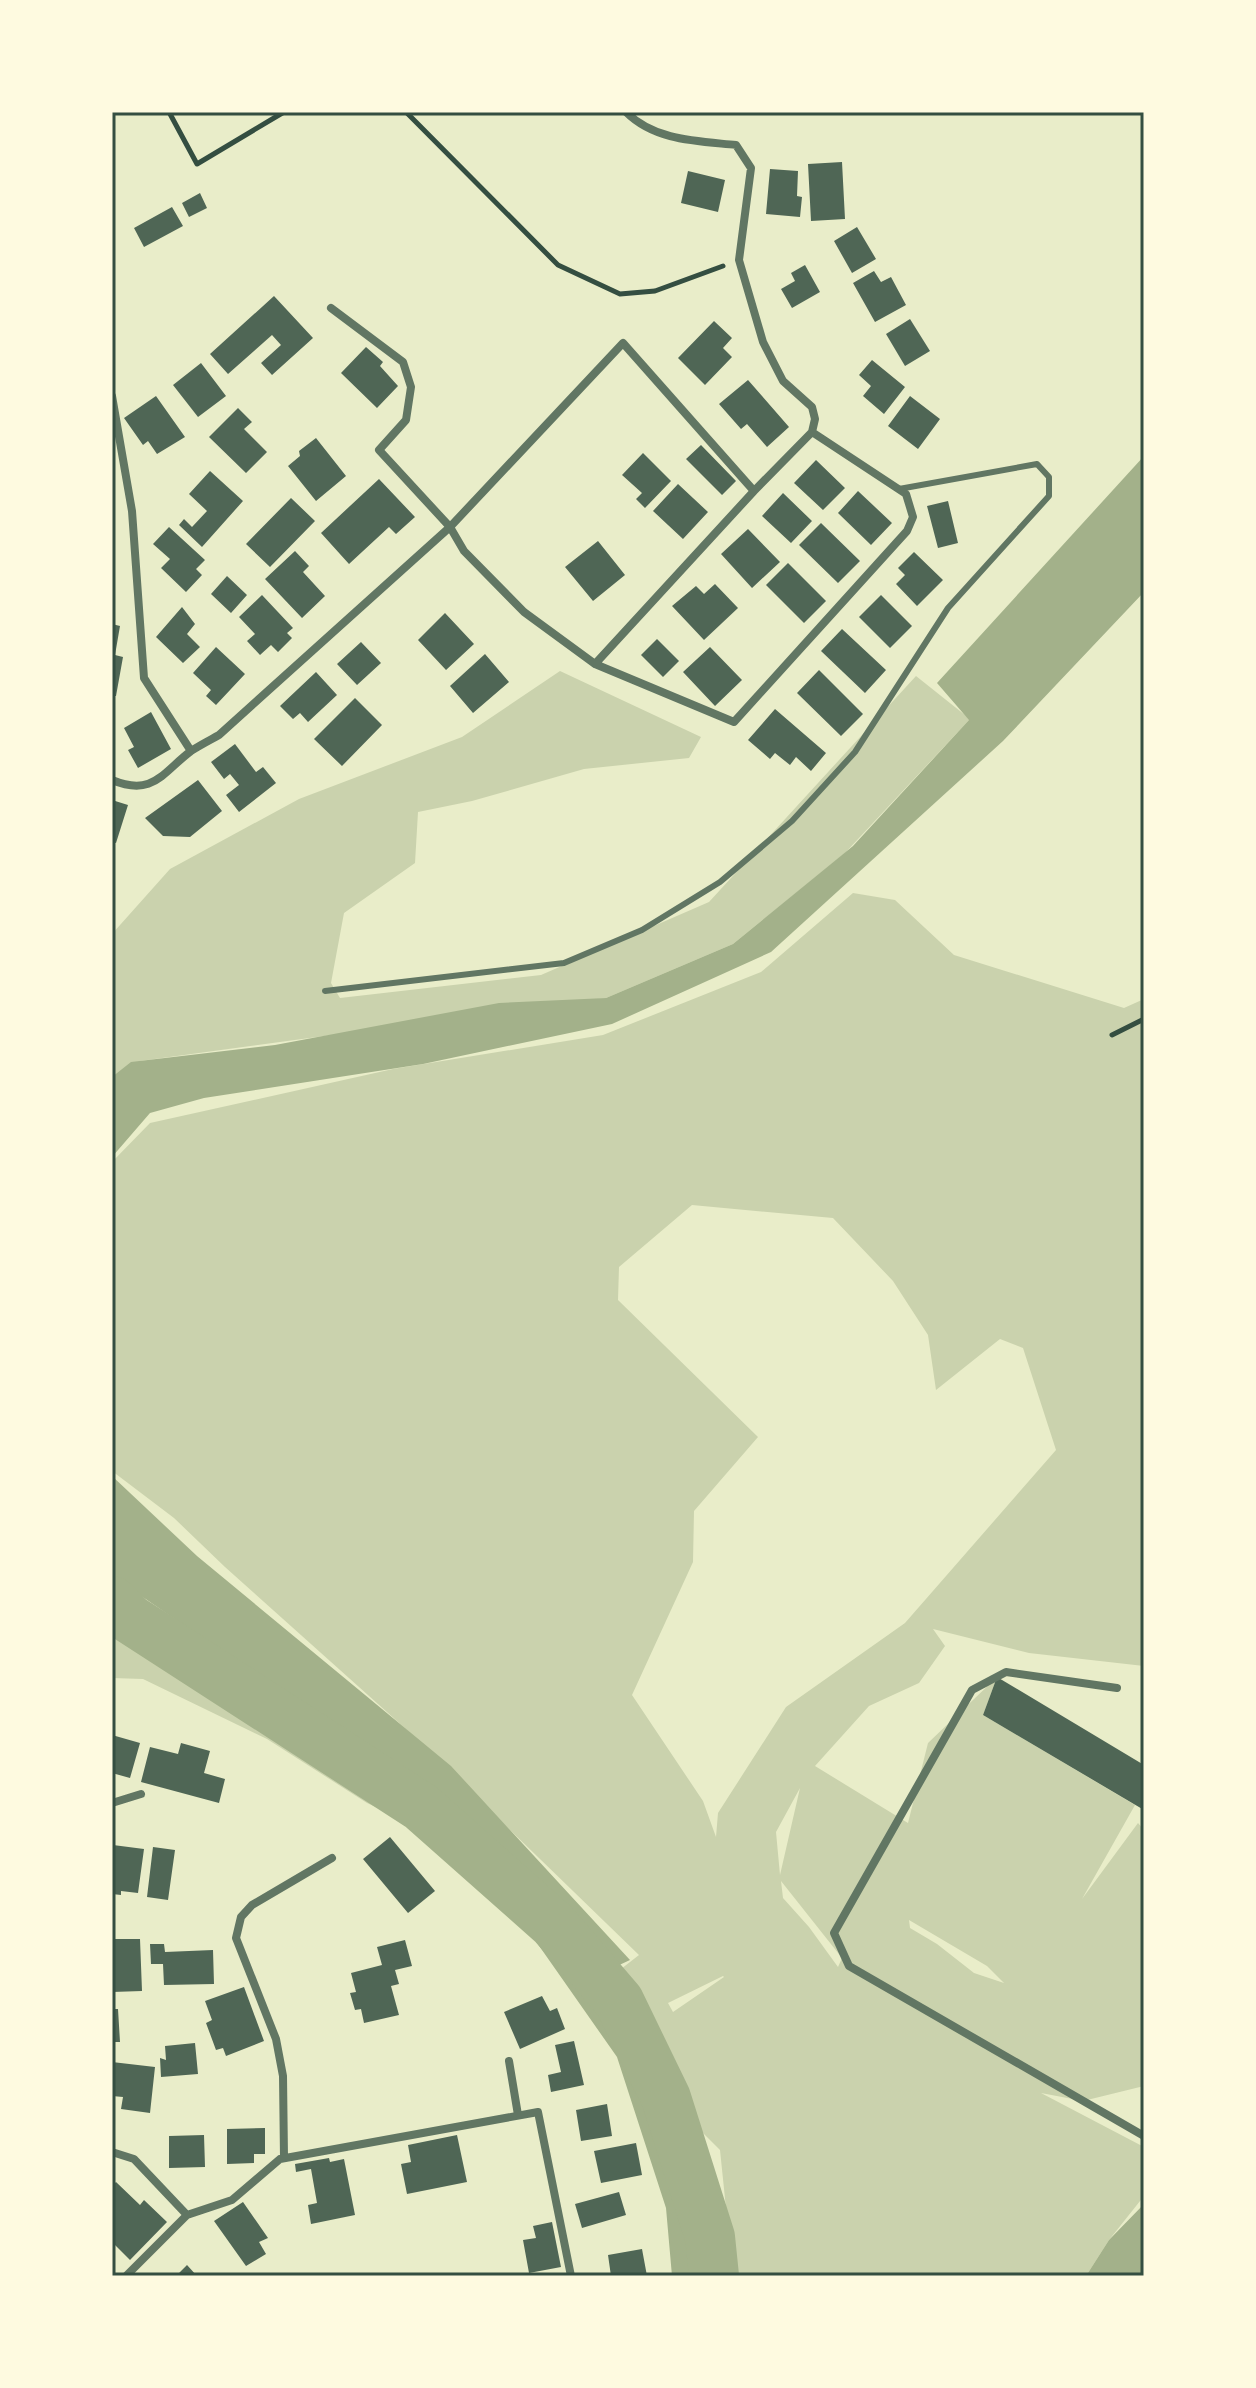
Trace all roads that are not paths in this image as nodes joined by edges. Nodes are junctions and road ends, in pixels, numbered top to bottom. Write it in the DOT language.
graph roads {
  1 [pos="626,112"];
  2 [pos="331,308"];
  3 [pos="112,396"];
  4 [pos="812,432"];
  5 [pos="899,489"];
  6 [pos="754,491"];
  7 [pos="450,527"];
  8 [pos="595,664"];
  9 [pos="191,751"];
  10 [pos="112,780"];
  11 [pos="325,991"];
  12 [pos="1117,1688"];
  13 [pos="141,1794"];
  14 [pos="112,1803"];
  15 [pos="332,1858"];
  16 [pos="509,2061"];
  17 [pos="518,2115"];
  18 [pos="1144,2136"];
  19 [pos="112,2152"];
  20 [pos="284,2158"];
  21 [pos="187,2215"];
  22 [pos="126,2276"];
  23 [pos="571,2276"];
  1 -- 4 [label="street"];
  2 -- 7 [label="street"];
  3 -- 9 [label="street"];
  4 -- 5 [label="street"];
  4 -- 6 [label="street"];
  5 -- 8 [label="street"];
  5 -- 11 [label="lane"];
  6 -- 7 [label="street"];
  6 -- 8 [label="street"];
  7 -- 8 [label="street"];
  7 -- 9 [label="street"];
  9 -- 10 [label="street"];
  12 -- 18 [label="street"];
  13 -- 14 [label="street"];
  15 -- 20 [label="street"];
  16 -- 17 [label="street"];
  17 -- 20 [label="street"];
  17 -- 23 [label="street"];
  19 -- 21 [label="street"];
  20 -- 21 [label="street"];
  21 -- 22 [label="street"];
}
